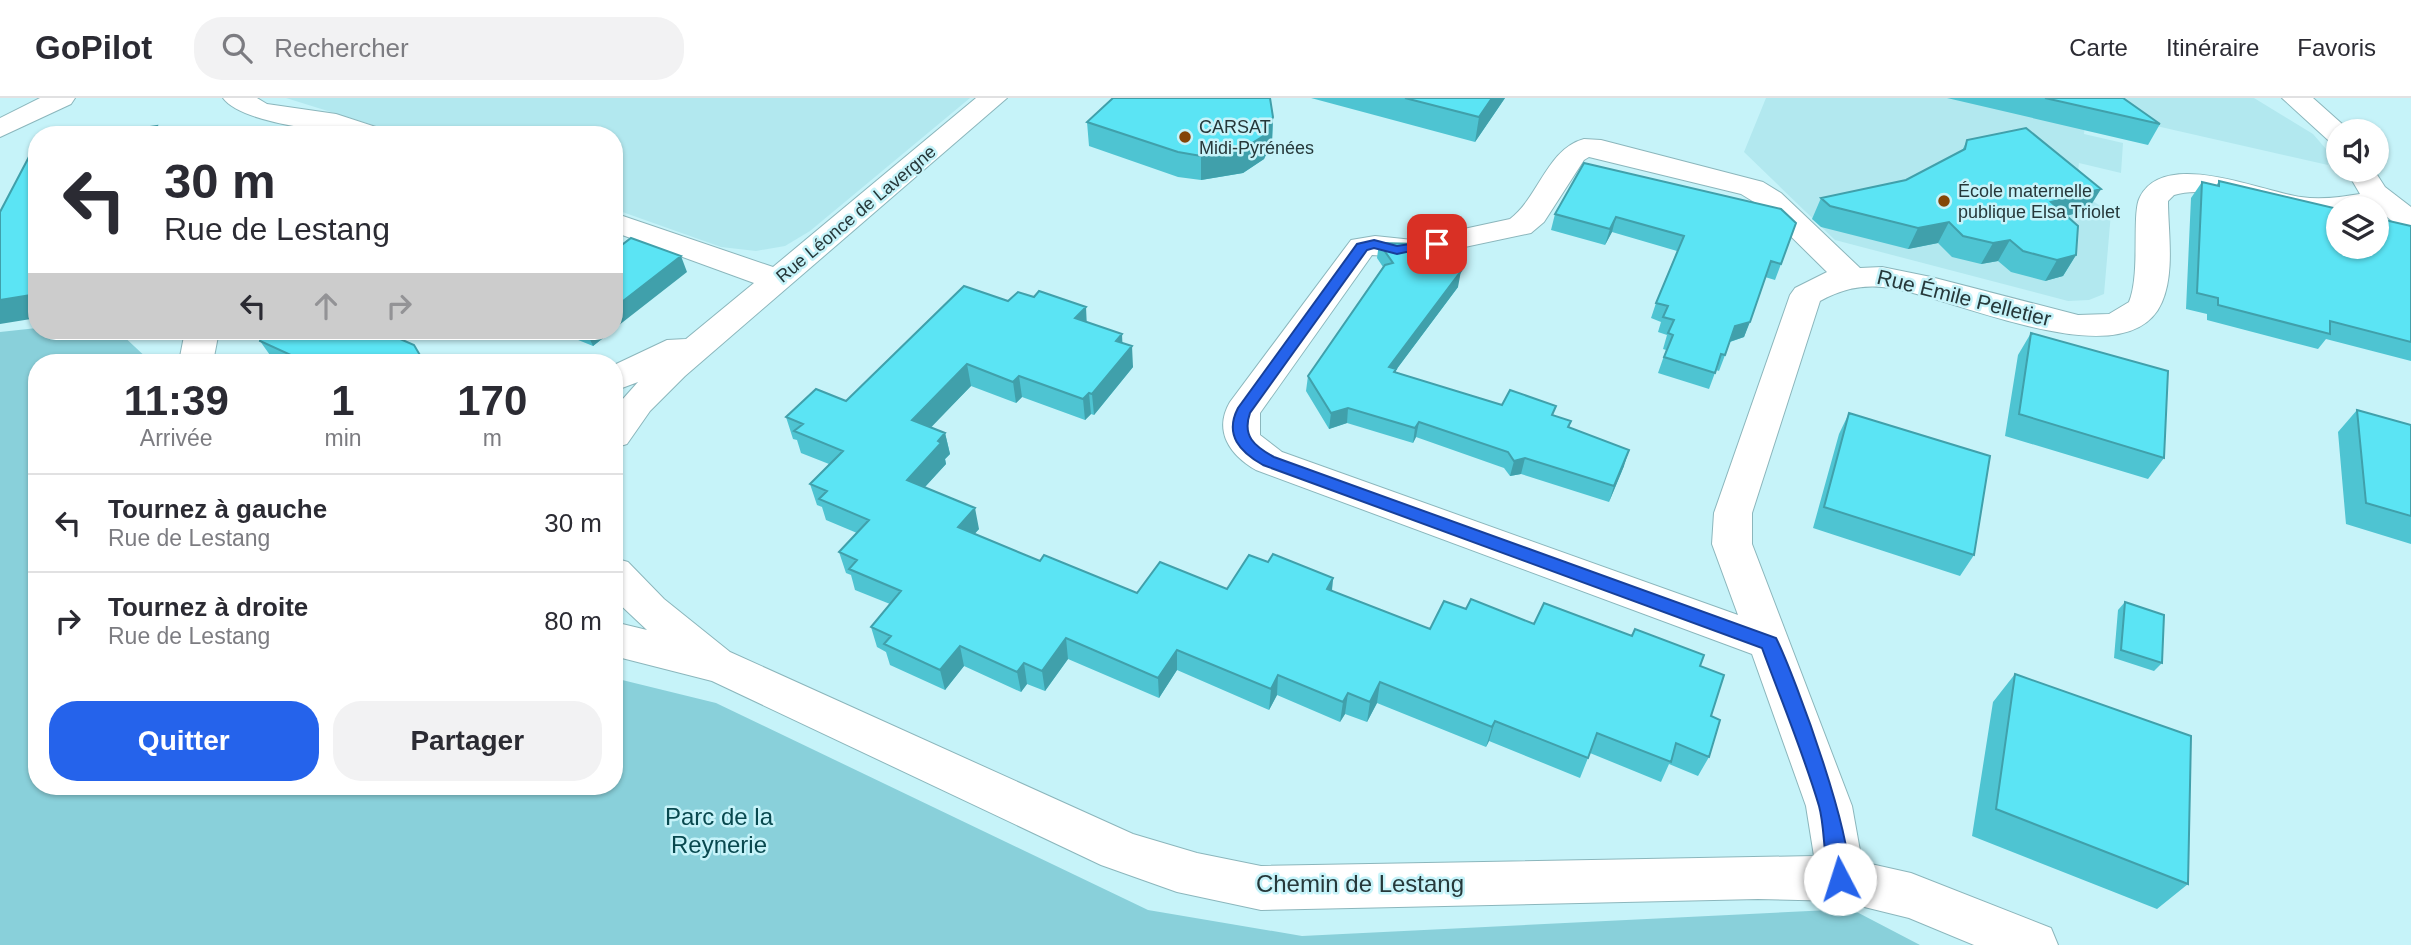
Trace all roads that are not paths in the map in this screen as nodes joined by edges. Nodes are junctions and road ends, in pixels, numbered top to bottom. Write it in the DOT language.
graph roads {
  1 [pos="61,98"];
  2 [pos="993,98"];
  3 [pos="2297,98"];
  4 [pos="252,115"];
  5 [pos="2326,123"];
  6 [pos="347,126"];
  7 [pos="0,129"];
  8 [pos="2326,205"];
  9 [pos="2389,207"];
  10 [pos="2411,220"];
  11 [pos="623,225"];
  12 [pos="1849,275"];
  13 [pos="778,280"];
  14 [pos="719,330"];
  15 [pos="623,375"];
  16 [pos="623,423"];
  17 [pos="623,582"];
  18 [pos="623,641"];
  19 [pos="1769,643"];
  20 [pos="721,666"];
  21 [pos="1840,879"];
  22 [pos="2033,945"];
  1 -- 7 [label="street"];
  2 -- 13 [label="street, Rue Léonce de Lavergne"];
  3 -- 5 [label="street"];
  4 -- 6 [label="street"];
  8 -- 12 [label="street, Rue Émile Pelletier"];
  9 -- 10 [label="street"];
  11 -- 13 [label="street"];
  12 -- 19 [label="street, Rue Émile Pelletier"];
  12 -- 19 [label="street"];
  13 -- 14 [label="street, Rue Léonce de Lavergne"];
  14 -- 15 [label="street, Rue Léonce de Lavergne"];
  14 -- 16 [label="street, Rue Léonce de Lavergne"];
  17 -- 20 [label="street, Chemin de Lestang"];
  18 -- 20 [label="street, Chemin de Lestang"];
  19 -- 21 [label="street, Rue Émile Pelletier"];
  20 -- 21 [label="street, Chemin de Lestang"];
  21 -- 22 [label="street, Chemin de Lestang"];
}
